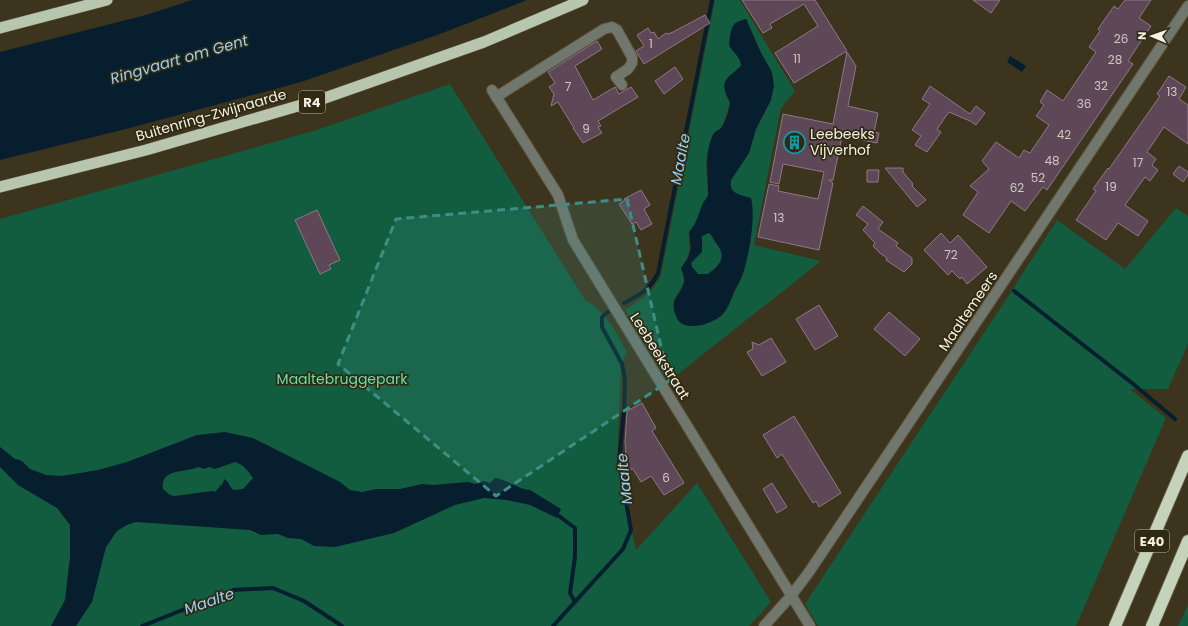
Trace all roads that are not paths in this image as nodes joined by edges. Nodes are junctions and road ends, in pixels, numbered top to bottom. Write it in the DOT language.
graph roads {
  1 [pos="107,0"];
  2 [pos="583,0"];
  3 [pos="1188,6"];
  4 [pos="0,28"];
  5 [pos="622,85"];
  6 [pos="0,187"];
  7 [pos="1188,456"];
  8 [pos="1188,541"];
  9 [pos="791,596"];
  10 [pos="764,626"];
  11 [pos="810,626"];
  12 [pos="1115,626"];
  13 [pos="1152,626"];
  1 -- 4 [label="highway"];
  2 -- 6 [label="highway, Buitenring-Zwijnaarde / R4"];
  3 -- 9 [label="street, Maaltemeers"];
  5 -- 9 [label="street, Leebeekstraat"];
  7 -- 12 [label="highway, E40"];
  8 -- 13 [label="highway, E40"];
  9 -- 10 [label="street, Maaltemeers"];
  9 -- 11 [label="street, Leebeekstraat"];
}
